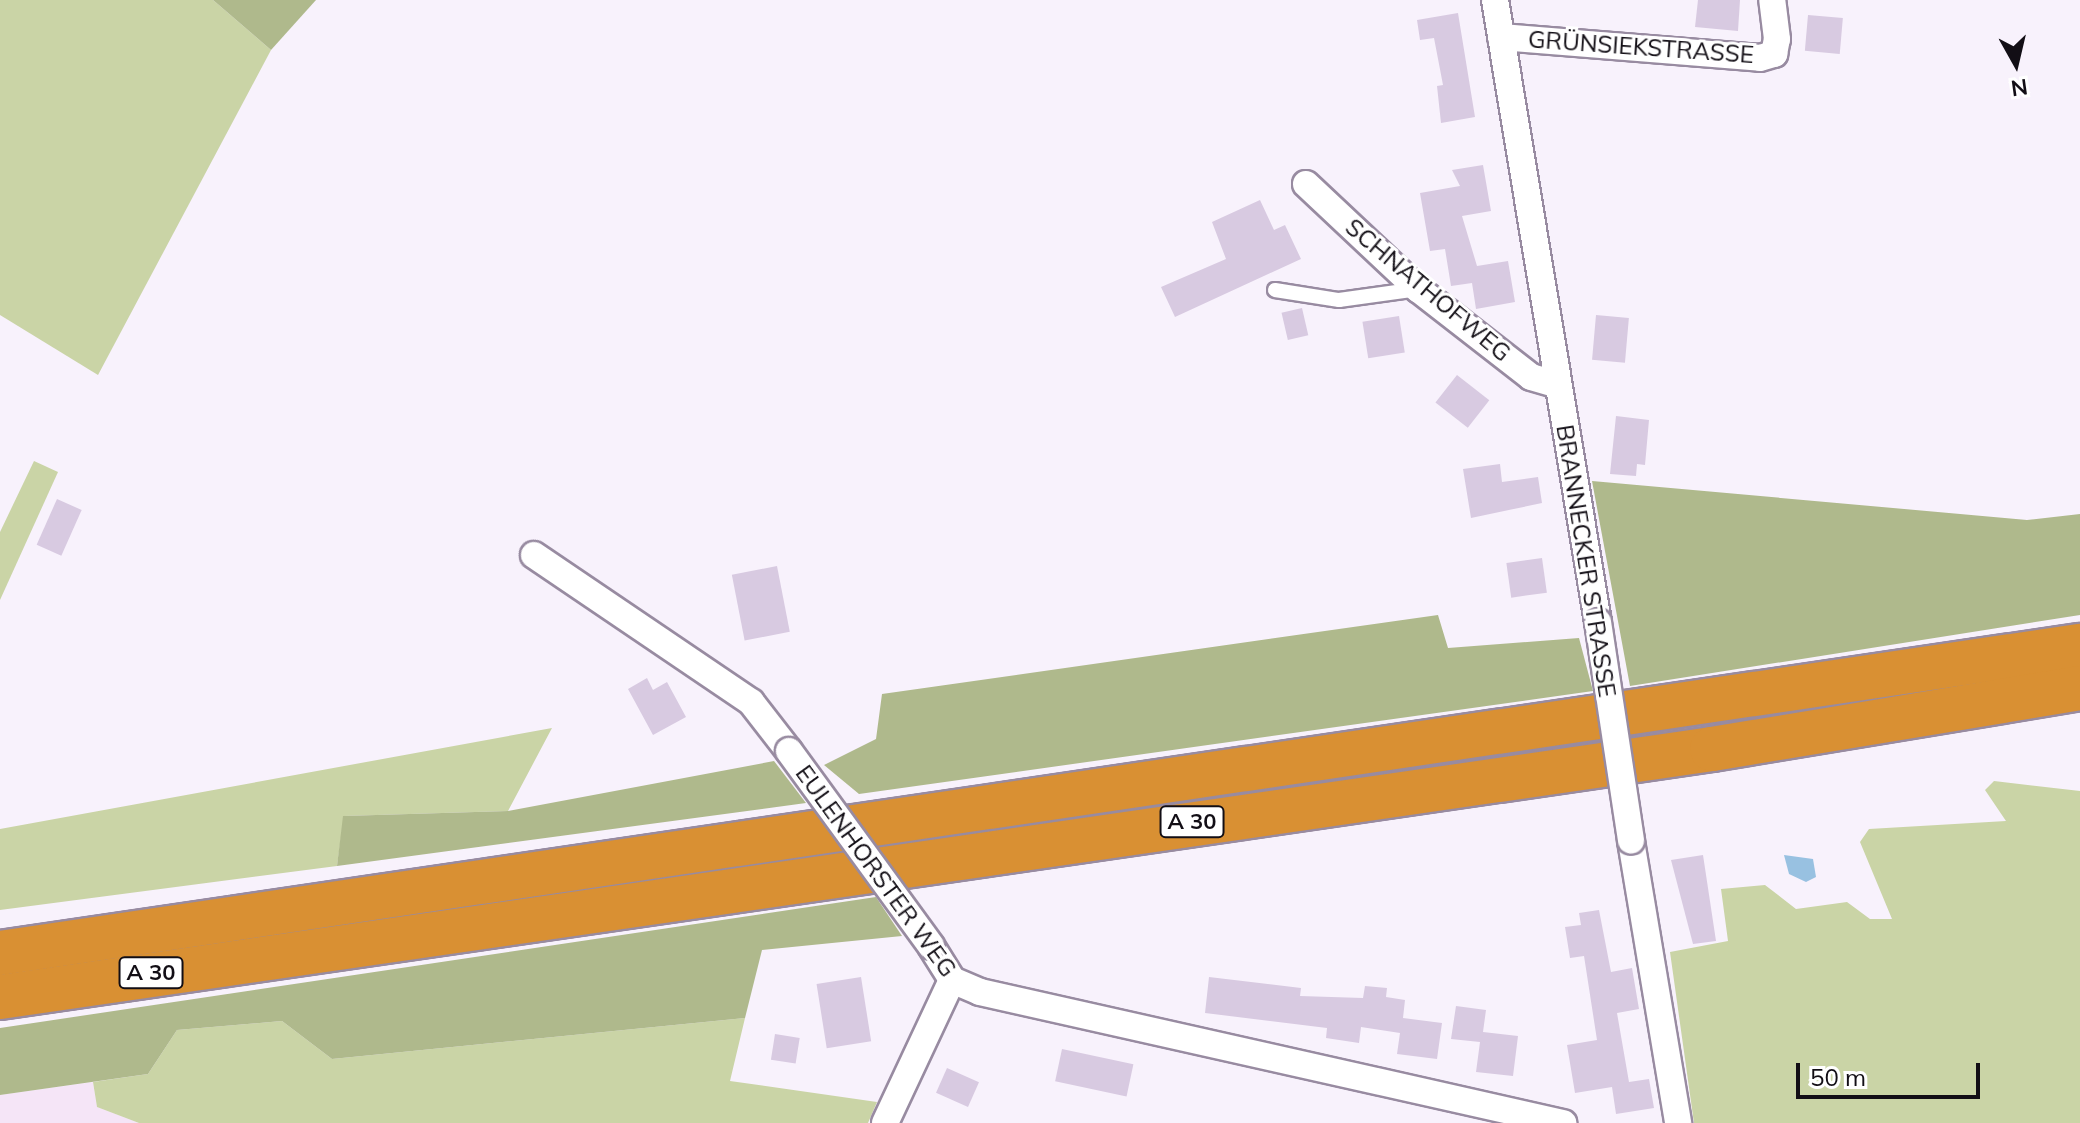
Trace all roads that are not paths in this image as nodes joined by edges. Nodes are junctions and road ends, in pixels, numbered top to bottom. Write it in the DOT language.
graph roads {
  1 [pos="1495,0"];
  2 [pos="1772,0"];
  3 [pos="1501,37"];
  4 [pos="1306,184"];
  5 [pos="1418,289"];
  6 [pos="1275,290"];
  7 [pos="1556,384"];
  8 [pos="534,555"];
  9 [pos="2080,646"];
  10 [pos="2080,688"];
  11 [pos="0,953"];
  12 [pos="952,980"];
  13 [pos="0,997"];
  14 [pos="885,1123"];
  15 [pos="1563,1123"];
  16 [pos="1678,1123"];
  1 -- 3 [label="street, BRANNECKER STRASSE"];
  2 -- 3 [label="street, GRÜNSIEKSTRASSE"];
  3 -- 7 [label="street, BRANNECKER STRASSE"];
  4 -- 5 [label="street, SCHNATHOFWEG"];
  5 -- 6 [label="lane"];
  5 -- 7 [label="street, SCHNATHOFWEG"];
  7 -- 16 [label="street, BRANNECKER STRASSE, bridge"];
  8 -- 12 [label="street, EULENHORSTER WEG, bridge"];
  9 -- 11 [label="highway, A 30"];
  10 -- 13 [label="highway, A 30"];
  12 -- 14 [label="street"];
  12 -- 15 [label="street, EULENHORSTER WEG"];
}
